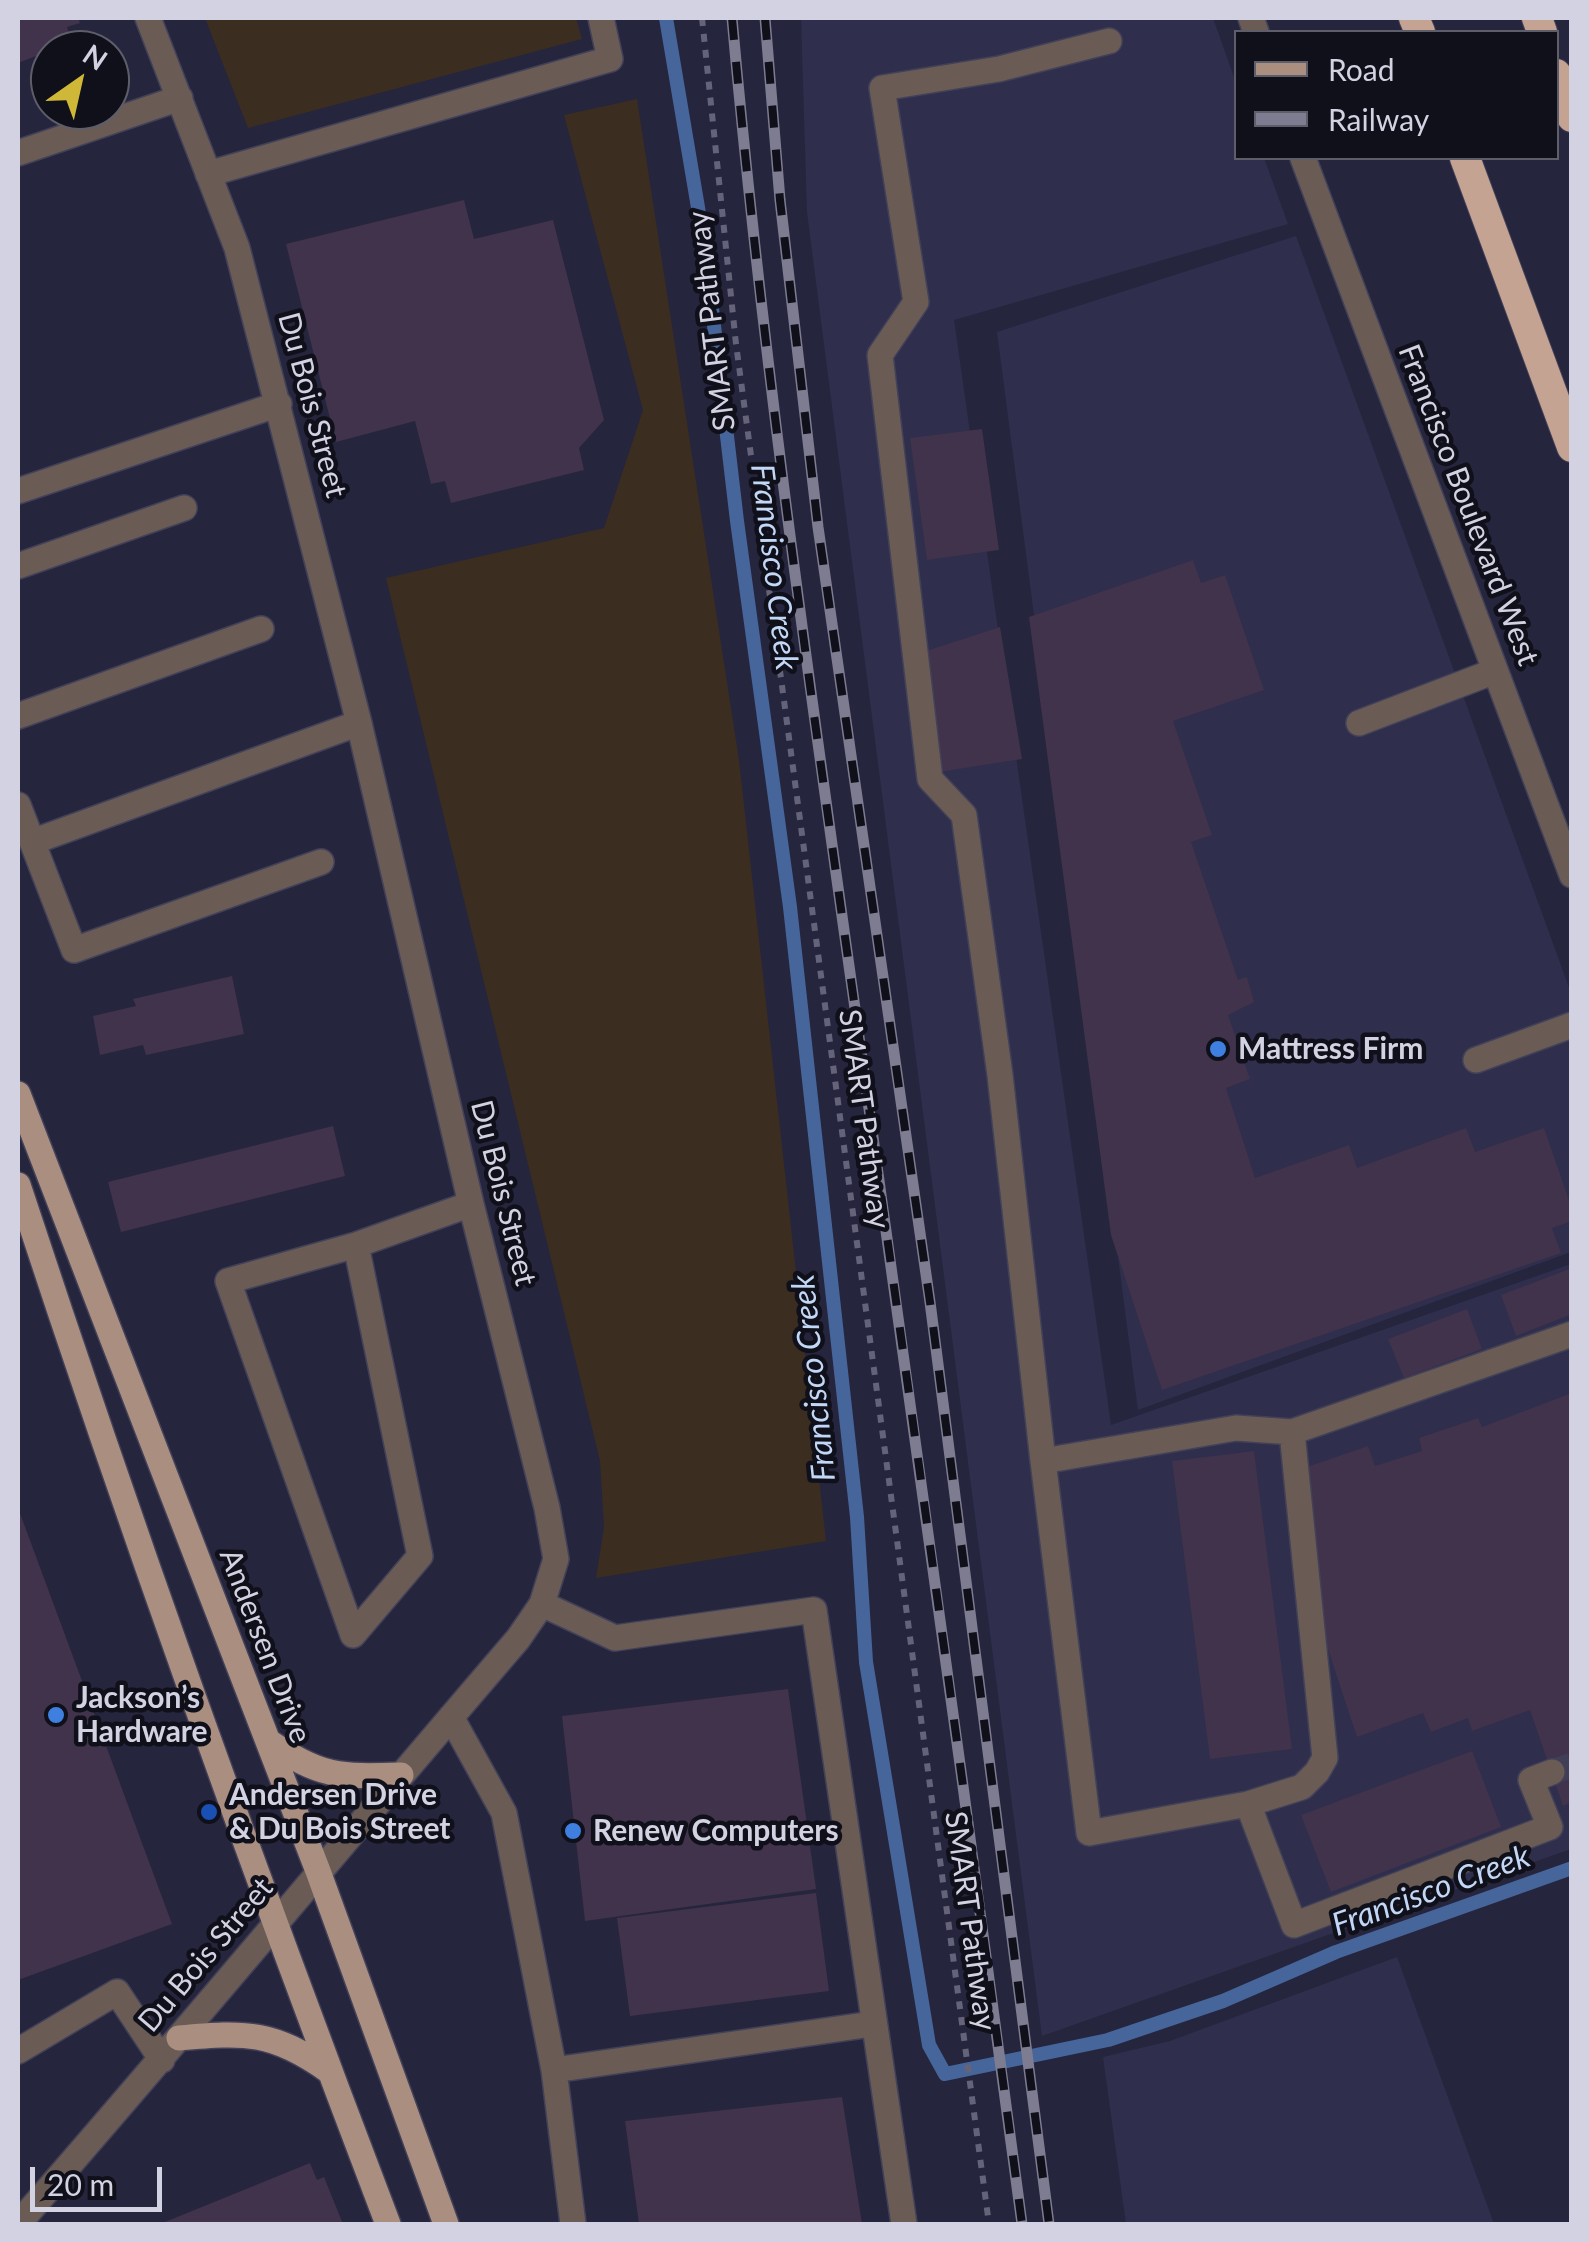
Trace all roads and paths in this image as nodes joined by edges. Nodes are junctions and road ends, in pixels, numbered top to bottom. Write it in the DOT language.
graph roads {
  1 [pos="148,18"];
  2 [pos="601,18"];
  3 [pos="702,18"];
  4 [pos="1109,41"];
  5 [pos="1559,82"];
  6 [pos="180,98"];
  7 [pos="1572,117"];
  8 [pos="18,152"];
  9 [pos="1304,160"];
  10 [pos="1467,160"];
  11 [pos="208,174"];
  12 [pos="279,404"];
  13 [pos="1572,447"];
  14 [pos="18,491"];
  15 [pos="184,508"];
  16 [pos="18,566"];
  17 [pos="261,628"];
  18 [pos="1495,671"];
  19 [pos="18,716"];
  20 [pos="359,722"];
  21 [pos="1359,724"];
  22 [pos="18,806"];
  23 [pos="32,842"];
  24 [pos="321,862"];
  25 [pos="1572,874"];
  26 [pos="1572,1025"];
  27 [pos="1476,1060"];
  28 [pos="18,1094"];
  29 [pos="18,1186"];
  30 [pos="472,1204"];
  31 [pos="356,1245"];
  32 [pos="1572,1334"];
  33 [pos="1292,1432"];
  34 [pos="1043,1461"];
  35 [pos="542,1604"];
  36 [pos="451,1717"];
  37 [pos="268,1740"];
  38 [pos="1552,1772"];
  39 [pos="402,1774"];
  40 [pos="1248,1804"];
  41 [pos="318,1871"];
  42 [pos="273,1923"];
  43 [pos="872,2024"];
  44 [pos="179,2038"];
  45 [pos="18,2051"];
  46 [pos="162,2060"];
  47 [pos="554,2070"];
  48 [pos="330,2071"];
  49 [pos="18,2224"];
  50 [pos="388,2224"];
  51 [pos="446,2224"];
  52 [pos="572,2224"];
  53 [pos="904,2224"];
  54 [pos="989,2224"];
  1 -- 6 [label="street, Du Bois Street"];
  2 -- 11 [label="street"];
  3 -- 54 [label="path, SMART Pathway"];
  4 -- 34 [label="street"];
  5 -- 7 [label="highway"];
  6 -- 8 [label="street"];
  6 -- 11 [label="street, Du Bois Street"];
  9 -- 18 [label="street, Francisco Boulevard West"];
  10 -- 13 [label="highway"];
  11 -- 12 [label="street, Du Bois Street"];
  12 -- 14 [label="street"];
  12 -- 20 [label="street, Du Bois Street"];
  15 -- 16 [label="street"];
  17 -- 19 [label="street"];
  18 -- 21 [label="street"];
  18 -- 25 [label="street, Francisco Boulevard West"];
  20 -- 23 [label="street"];
  20 -- 30 [label="street, Du Bois Street"];
  22 -- 23 [label="street"];
  23 -- 24 [label="street"];
  26 -- 27 [label="street"];
  28 -- 37 [label="main road, Andersen Drive"];
  29 -- 42 [label="main road"];
  30 -- 31 [label="street"];
  30 -- 35 [label="street, Du Bois Street"];
  31 -- 31 [label="street"];
  32 -- 33 [label="street"];
  33 -- 34 [label="street"];
  33 -- 40 [label="street"];
  34 -- 40 [label="street"];
  35 -- 36 [label="street, Du Bois Street"];
  35 -- 43 [label="street"];
  36 -- 39 [label="street, Du Bois Street"];
  36 -- 47 [label="street"];
  37 -- 39 [label="main road"];
  37 -- 41 [label="main road, Andersen Drive"];
  38 -- 40 [label="street"];
  39 -- 41 [label="street, Du Bois Street"];
  41 -- 42 [label="street, Du Bois Street"];
  41 -- 51 [label="main road, Andersen Drive"];
  42 -- 44 [label="street, Du Bois Street"];
  42 -- 48 [label="main road"];
  43 -- 47 [label="street"];
  43 -- 53 [label="street"];
  44 -- 46 [label="street, Du Bois Street"];
  44 -- 48 [label="main road"];
  45 -- 46 [label="street"];
  46 -- 49 [label="street, Du Bois Street"];
  47 -- 52 [label="street"];
  48 -- 50 [label="main road"];
}
